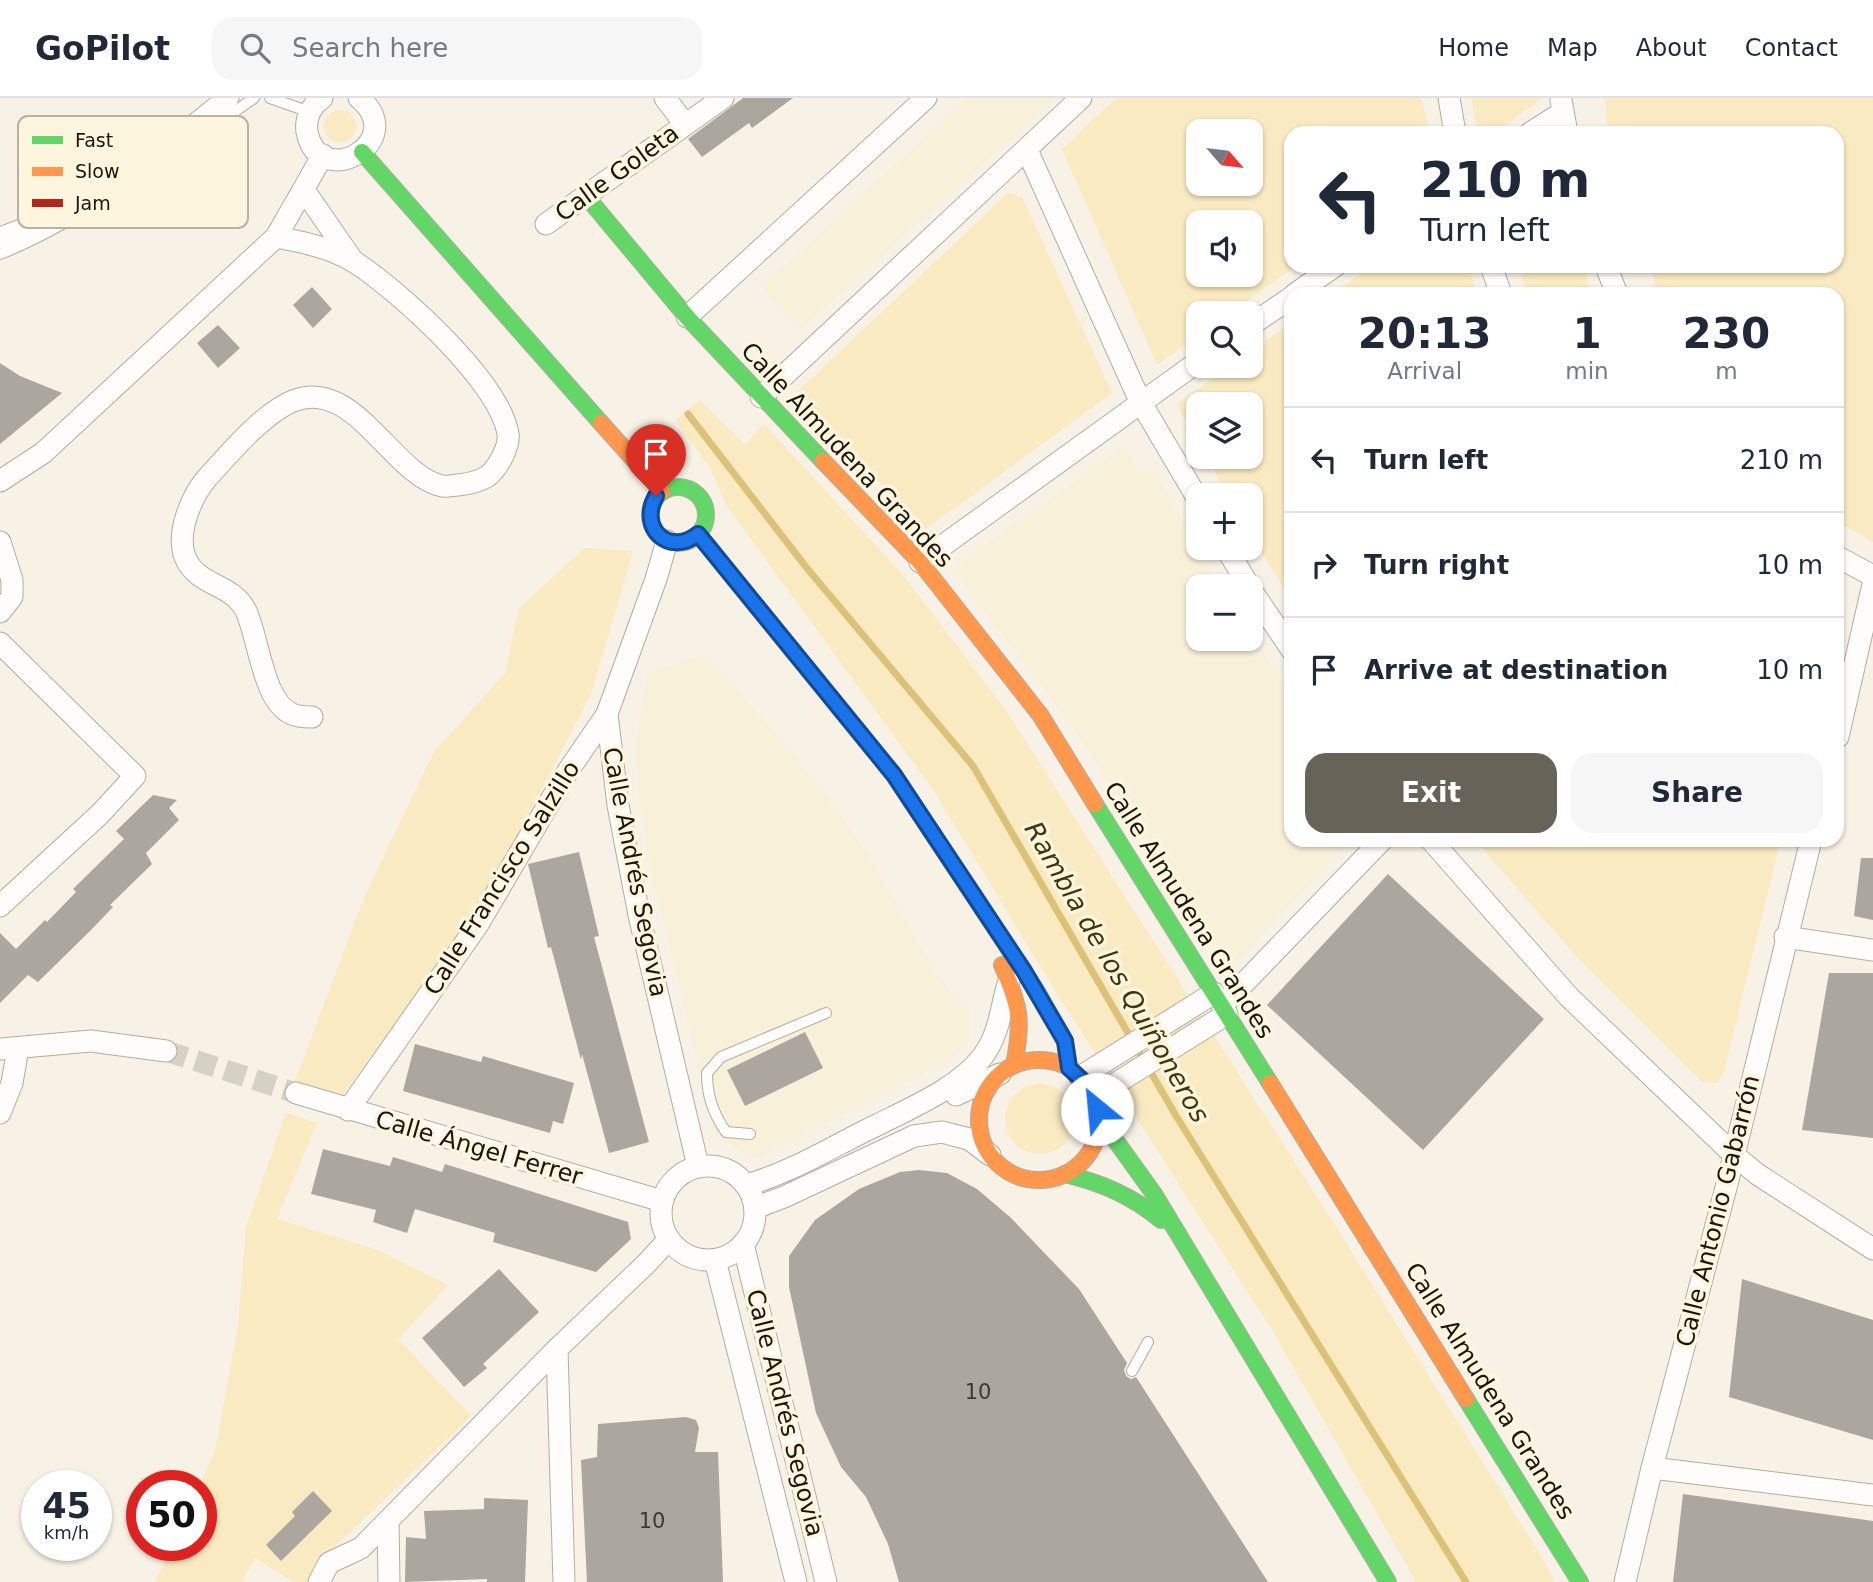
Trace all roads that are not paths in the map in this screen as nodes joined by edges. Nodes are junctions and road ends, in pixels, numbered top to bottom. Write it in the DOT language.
graph roads {
  1 [pos="228,98"];
  2 [pos="254,98"];
  3 [pos="270,98"];
  4 [pos="359,98"];
  5 [pos="665,98"];
  6 [pos="723,98"];
  7 [pos="926,98"];
  8 [pos="1081,98"];
  9 [pos="1449,98"];
  10 [pos="316,105"];
  11 [pos="1563,114"];
  12 [pos="206,116"];
  13 [pos="229,116"];
  14 [pos="685,124"];
  15 [pos="1454,126"];
  16 [pos="1542,126"];
  17 [pos="1027,150"];
  18 [pos="362,152"];
  19 [pos="323,155"];
  20 [pos="304,190"];
  21 [pos="586,195"];
  22 [pos="546,224"];
  23 [pos="22,228"];
  24 [pos="56,228"];
  25 [pos="276,237"];
  26 [pos="0,238"];
  27 [pos="0,254"];
  28 [pos="353,261"];
  29 [pos="1325,273"];
  30 [pos="1305,287"];
  31 [pos="1284,301"];
  32 [pos="1263,316"];
  33 [pos="687,317"];
  34 [pos="1186,370"];
  35 [pos="761,397"];
  36 [pos="1140,401"];
  37 [pos="0,481"];
  38 [pos="1189,483"];
  39 [pos="662,491"];
  40 [pos="698,534"];
  41 [pos="667,541"];
  42 [pos="0,542"];
  43 [pos="1844,560"];
  44 [pos="920,562"];
  45 [pos="1873,576"];
  46 [pos="1873,584"];
  47 [pos="1263,607"];
  48 [pos="0,612"];
  49 [pos="1284,638"];
  50 [pos="0,643"];
  51 [pos="1844,686"];
  52 [pos="607,714"];
  53 [pos="313,718"];
  54 [pos="1375,847"];
  55 [pos="1437,847"];
  56 [pos="1809,847"];
  57 [pos="962,879"];
  58 [pos="0,906"];
  59 [pos="1785,937"];
  60 [pos="1873,950"];
  61 [pos="1009,981"];
  62 [pos="1221,1004"];
  63 [pos="826,1013"];
  64 [pos="9,1049"];
  65 [pos="166,1051"];
  66 [pos="1007,1070"];
  67 [pos="1074,1072"];
  68 [pos="296,1093"];
  69 [pos="1097,1108"];
  70 [pos="348,1110"];
  71 [pos="909,1111"];
  72 [pos="0,1113"];
  73 [pos="750,1134"];
  74 [pos="1733,1154"];
  75 [pos="990,1155"];
  76 [pos="698,1167"];
  77 [pos="1065,1174"];
  78 [pos="746,1185"];
  79 [pos="662,1201"];
  80 [pos="755,1208"];
  81 [pos="1177,1236"];
  82 [pos="669,1239"];
  83 [pos="743,1244"];
  84 [pos="1873,1249"];
  85 [pos="715,1259"];
  86 [pos="1148,1342"];
  87 [pos="557,1349"];
  88 [pos="1132,1371"];
  89 [pos="1652,1468"];
  90 [pos="1873,1495"];
  91 [pos="388,1521"];
  92 [pos="319,1582"];
  93 [pos="389,1582"];
  94 [pos="564,1582"];
  95 [pos="796,1582"];
  96 [pos="827,1582"];
  97 [pos="1388,1582"];
  98 [pos="1580,1582"];
  99 [pos="1625,1582"];
  1 -- 12 [label="street"];
  2 -- 13 [label="lane"];
  3 -- 10 [label="lane"];
  4 -- 18 [label="street"];
  5 -- 14 [label="street"];
  6 -- 14 [label="street, Calle Goleta"];
  7 -- 33 [label="street"];
  8 -- 17 [label="street"];
  9 -- 15 [label="street"];
  10 -- 19 [label="street"];
  11 -- 16 [label="street"];
  14 -- 21 [label="street, Calle Goleta"];
  17 -- 35 [label="street"];
  17 -- 36 [label="street"];
  18 -- 19 [label="street"];
  18 -- 39 [label="main road"];
  19 -- 20 [label="street"];
  20 -- 25 [label="street"];
  20 -- 28 [label="street"];
  21 -- 22 [label="street, Calle Goleta"];
  21 -- 33 [label="main road, Calle Almudena Grandes"];
  23 -- 26 [label="street"];
  24 -- 27 [label="lane"];
  25 -- 28 [label="street"];
  25 -- 37 [label="street"];
  28 -- 53 [label="street"];
  29 -- 30 [label="street"];
  31 -- 32 [label="street"];
  33 -- 35 [label="main road, Calle Almudena Grandes"];
  34 -- 36 [label="street"];
  35 -- 44 [label="main road, Calle Almudena Grandes"];
  36 -- 38 [label="street"];
  36 -- 44 [label="street"];
  39 -- 40 [label="main road"];
  39 -- 41 [label="main road"];
  40 -- 41 [label="main road"];
  40 -- 57 [label="main road"];
  41 -- 52 [label="street, Calle Andrés Segovia"];
  42 -- 48 [label="street"];
  43 -- 45 [label="street"];
  44 -- 62 [label="main road, Calle Almudena Grandes"];
  46 -- 51 [label="street"];
  47 -- 49 [label="street"];
  50 -- 58 [label="street"];
  52 -- 70 [label="street, Calle Francisco Salzillo"];
  52 -- 76 [label="street, Calle Andrés Segovia"];
  54 -- 62 [label="street"];
  55 -- 74 [label="street"];
  56 -- 59 [label="street, Calle Antonio Gabarrón"];
  57 -- 61 [label="main road"];
  57 -- 67 [label="main road"];
  59 -- 60 [label="street"];
  59 -- 74 [label="street, Calle Antonio Gabarrón"];
  61 -- 66 [label="main road"];
  61 -- 71 [label="street"];
  62 -- 67 [label="street"];
  62 -- 69 [label="street"];
  62 -- 98 [label="main road, Calle Almudena Grandes"];
  63 -- 73 [label="lane"];
  64 -- 65 [label="street"];
  64 -- 72 [label="street"];
  66 -- 67 [label="main road"];
  66 -- 71 [label="street"];
  66 -- 75 [label="main road"];
  67 -- 69 [label="main road"];
  68 -- 70 [label="street, Calle Ángel Ferrer"];
  69 -- 77 [label="main road"];
  69 -- 81 [label="main road"];
  70 -- 79 [label="street, Calle Ángel Ferrer"];
  71 -- 78 [label="street"];
  74 -- 84 [label="street"];
  74 -- 89 [label="street, Calle Antonio Gabarrón"];
  75 -- 77 [label="main road"];
  75 -- 80 [label="street"];
  76 -- 78 [label="street"];
  76 -- 79 [label="street"];
  77 -- 81 [label="main road"];
  78 -- 80 [label="street"];
  79 -- 82 [label="street"];
  80 -- 83 [label="street"];
  81 -- 97 [label="main road"];
  82 -- 85 [label="street"];
  82 -- 87 [label="street"];
  83 -- 85 [label="street"];
  83 -- 96 [label="street, Calle Andrés Segovia"];
  85 -- 95 [label="street, Calle Andrés Segovia"];
  86 -- 88 [label="lane"];
  87 -- 91 [label="street"];
  87 -- 94 [label="street"];
  89 -- 90 [label="street"];
  89 -- 99 [label="street, Calle Antonio Gabarrón"];
  91 -- 92 [label="street"];
  91 -- 93 [label="street"];
}
